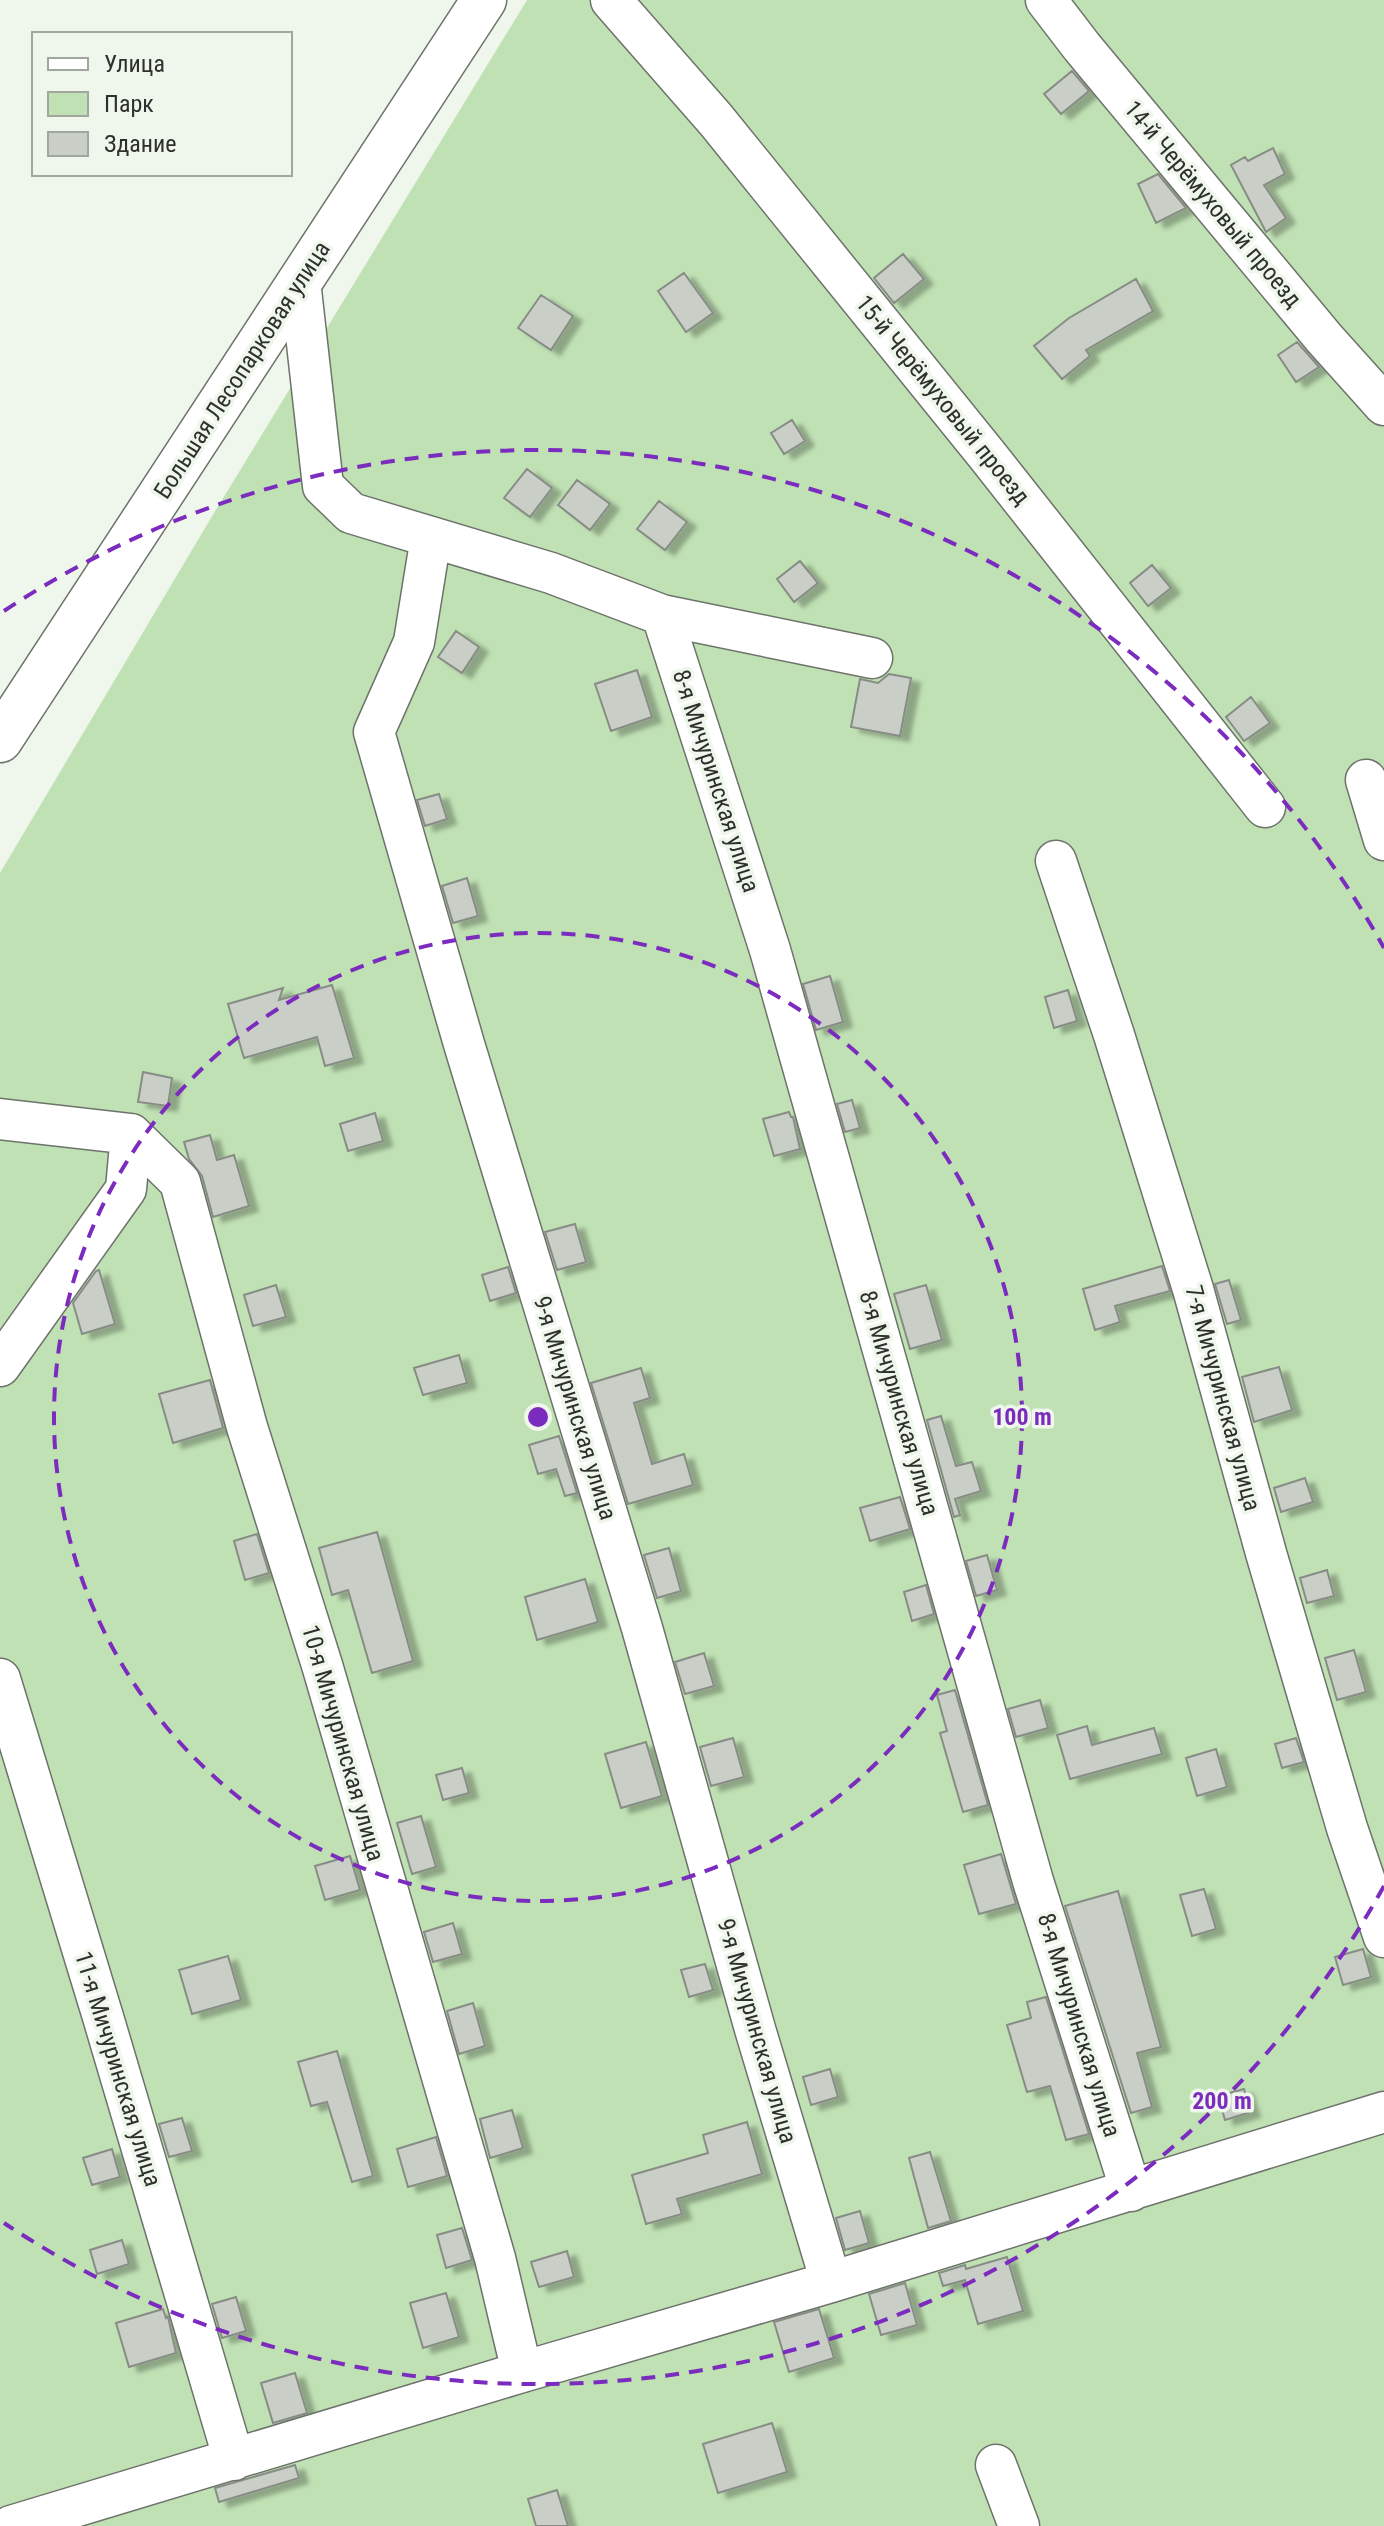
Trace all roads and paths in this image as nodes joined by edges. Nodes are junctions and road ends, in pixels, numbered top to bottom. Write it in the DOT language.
graph roads {
  1 [pos="484,0"];
  2 [pos="611,0"];
  3 [pos="1046,0"];
  4 [pos="300,281"];
  5 [pos="1384,405"];
  6 [pos="431,537"];
  7 [pos="662,615"];
  8 [pos="872,658"];
  9 [pos="0,740"];
  10 [pos="1366,780"];
  11 [pos="1265,807"];
  12 [pos="1384,840"];
  13 [pos="1056,861"];
  14 [pos="0,1119"];
  15 [pos="131,1134"];
  16 [pos="0,1366"];
  17 [pos="0,1679"];
  18 [pos="1384,1937"];
  19 [pos="1384,2112"];
  20 [pos="1131,2191"];
  21 [pos="831,2282"];
  22 [pos="522,2372"];
  23 [pos="234,2460"];
  24 [pos="996,2465"];
  25 [pos="11,2526"];
  26 [pos="1019,2526"];
  1 -- 4 [label="main road, Большая Лесопарковая улица"];
  2 -- 11 [label="street, 15-й Черёмуховый проезд"];
  3 -- 5 [label="street, 14-й Черёмуховый проезд"];
  4 -- 6 [label="street"];
  4 -- 9 [label="main road, Большая Лесопарковая улица"];
  6 -- 7 [label="street"];
  6 -- 21 [label="street, 9-я Мичуринская улица"];
  7 -- 8 [label="street"];
  7 -- 20 [label="street, 8-я Мичуринская улица"];
  10 -- 12 [label="street"];
  13 -- 18 [label="street, 7-я Мичуринская улица"];
  14 -- 15 [label="street"];
  15 -- 16 [label="street"];
  15 -- 22 [label="street, 10-я Мичуринская улица"];
  17 -- 23 [label="street, 11-я Мичуринская улица"];
  19 -- 20 [label="street"];
  20 -- 21 [label="street"];
  21 -- 22 [label="street"];
  22 -- 23 [label="street"];
  23 -- 25 [label="street"];
  24 -- 26 [label="street"];
}
